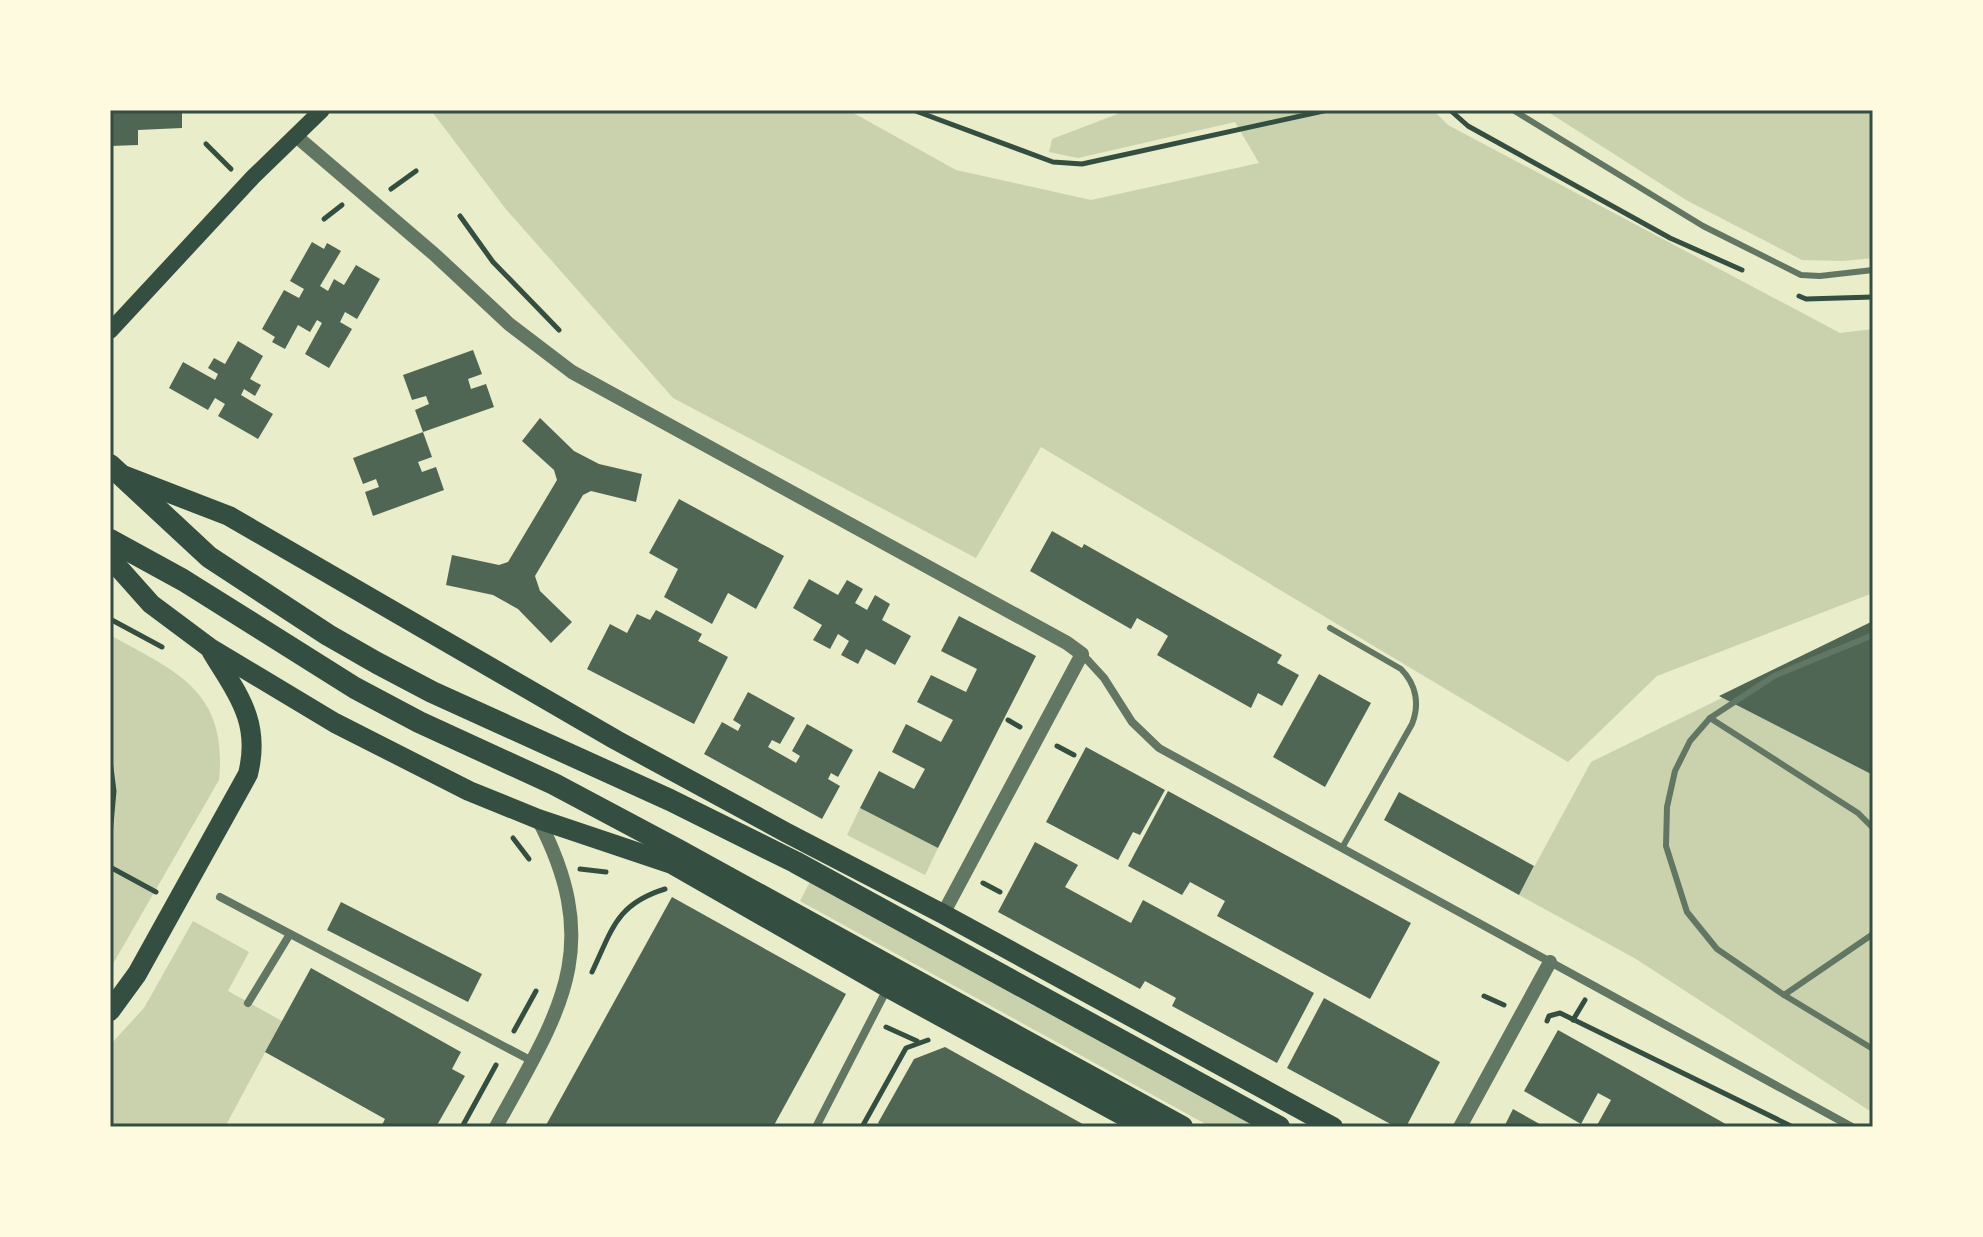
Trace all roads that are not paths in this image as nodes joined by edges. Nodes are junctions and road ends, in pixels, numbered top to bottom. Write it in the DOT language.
graph roads {
  1 [pos="322,110"];
  2 [pos="1513,110"];
  3 [pos="296,136"];
  4 [pos="1873,270"];
  5 [pos="110,331"];
  6 [pos="117,470"];
  7 [pos="110,540"];
  8 [pos="110,558"];
  9 [pos="1330,628"];
  10 [pos="1873,635"];
  11 [pos="210,648"];
  12 [pos="1082,654"];
  13 [pos="1710,718"];
  14 [pos="538,819"];
  15 [pos="1873,828"];
  16 [pos="1342,848"];
  17 [pos="220,897"];
  18 [pos="943,914"];
  19 [pos="290,934"];
  20 [pos="1873,934"];
  21 [pos="1550,962"];
  22 [pos="888,988"];
  23 [pos="1784,995"];
  24 [pos="248,1003"];
  25 [pos="110,1011"];
  26 [pos="1873,1049"];
  27 [pos="532,1061"];
  28 [pos="496,1127"];
  29 [pos="816,1127"];
  30 [pos="1144,1127"];
  31 [pos="1182,1127"];
  32 [pos="1279,1127"];
  33 [pos="1333,1127"];
  34 [pos="1460,1127"];
  35 [pos="1852,1127"];
  1 -- 3 [label="main road"];
  2 -- 4 [label="lane"];
  3 -- 5 [label="main road"];
  3 -- 12 [label="street"];
  6 -- 18 [label="main road"];
  6 -- 32 [label="highway"];
  7 -- 31 [label="highway"];
  8 -- 11 [label="main road"];
  9 -- 16 [label="lane"];
  10 -- 13 [label="lane"];
  11 -- 14 [label="main road"];
  11 -- 25 [label="main road"];
  12 -- 16 [label="street"];
  12 -- 18 [label="street"];
  13 -- 15 [label="lane"];
  13 -- 23 [label="lane"];
  14 -- 22 [label="main road"];
  14 -- 27 [label="street"];
  16 -- 21 [label="street"];
  17 -- 19 [label="street"];
  18 -- 33 [label="main road"];
  19 -- 24 [label="street"];
  19 -- 27 [label="street"];
  20 -- 23 [label="lane"];
  21 -- 34 [label="street"];
  21 -- 35 [label="street"];
  22 -- 29 [label="street"];
  22 -- 30 [label="main road"];
  23 -- 26 [label="lane"];
  27 -- 28 [label="street"];
}
